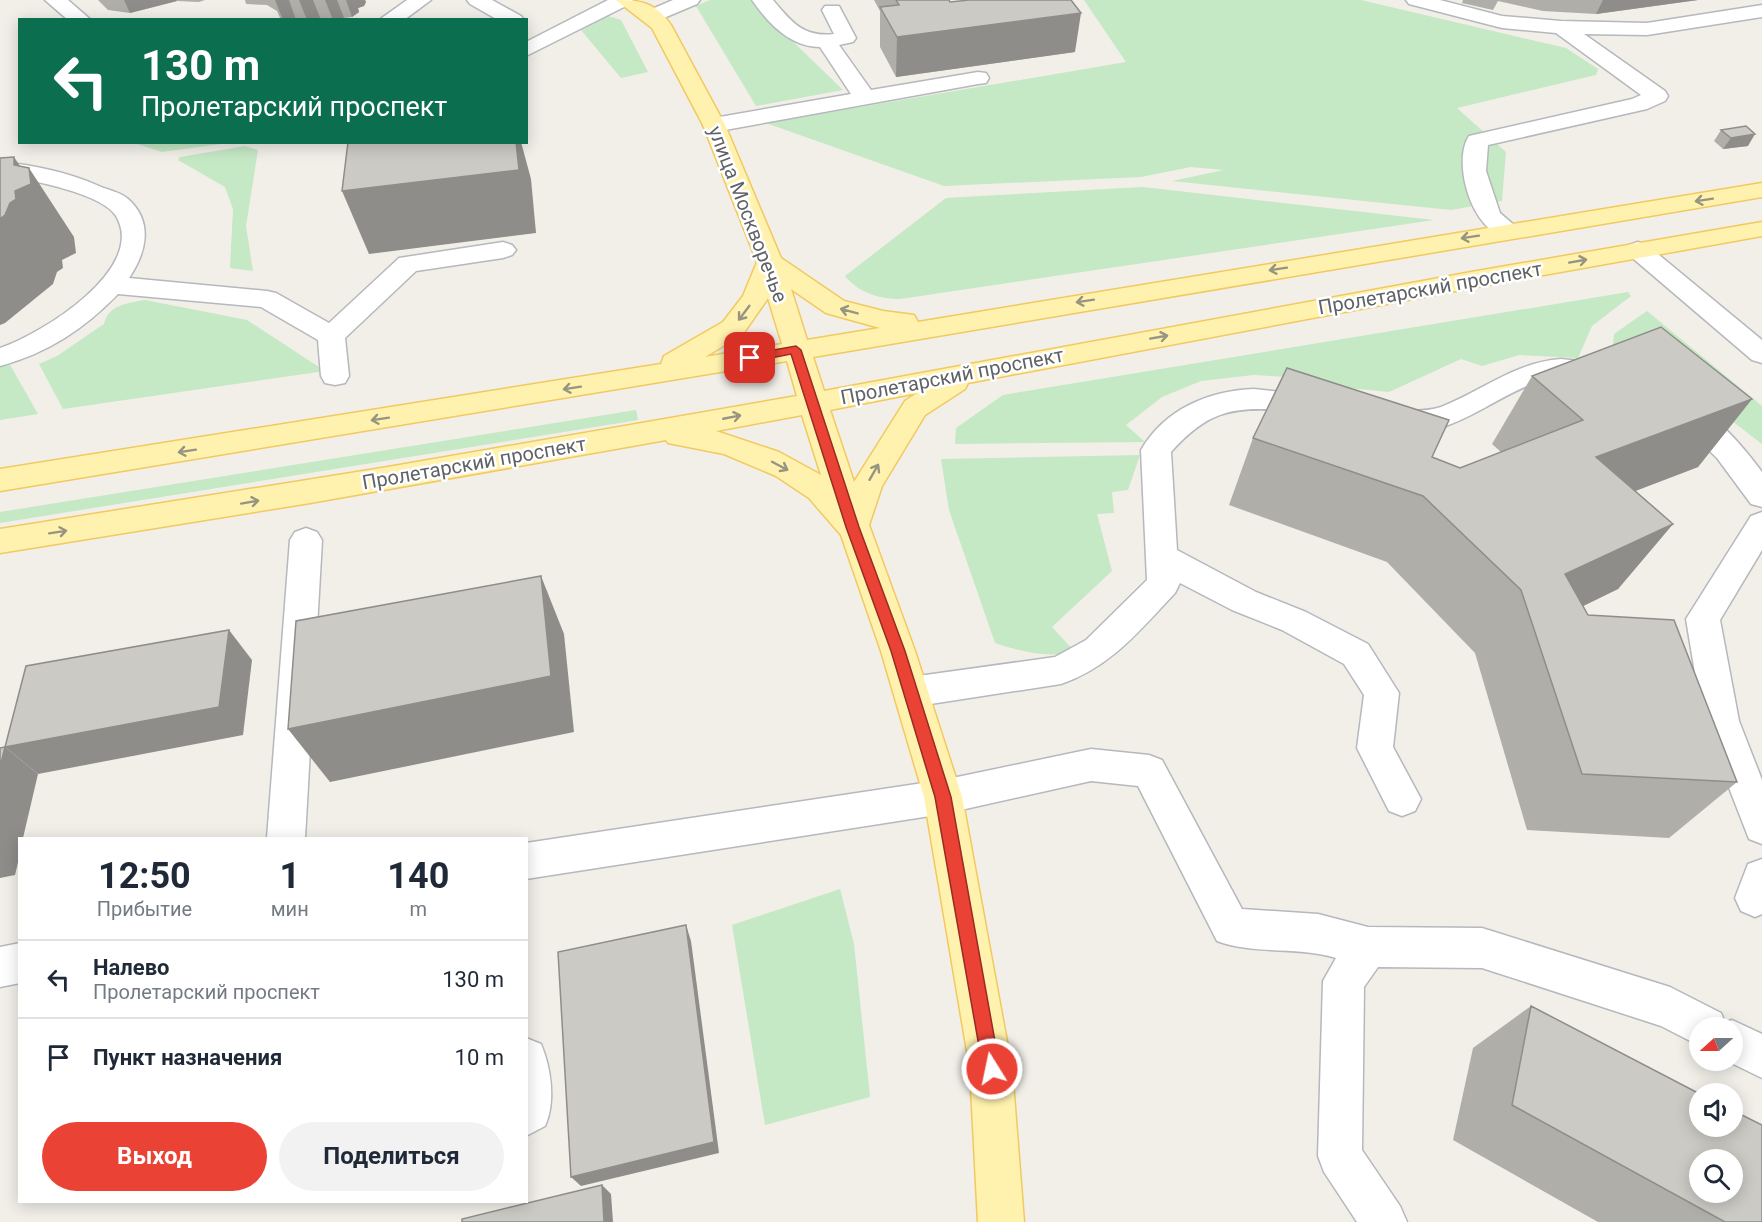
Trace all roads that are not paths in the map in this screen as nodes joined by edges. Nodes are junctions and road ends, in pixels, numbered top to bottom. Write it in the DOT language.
graph roads {
  1 [pos="55,0"];
  2 [pos="421,0"];
  3 [pos="477,0"];
  4 [pos="625,0"];
  5 [pos="690,0"];
  6 [pos="762,0"];
  7 [pos="1416,0"];
  8 [pos="832,10"];
  9 [pos="1762,11"];
  10 [pos="652,16"];
  11 [pos="78,18"];
  12 [pos="399,18"];
  13 [pos="510,18"];
  14 [pos="528,27"];
  15 [pos="1561,27"];
  16 [pos="550,38"];
  17 [pos="826,41"];
  18 [pos="528,49"];
  19 [pos="978,78"];
  20 [pos="865,98"];
  21 [pos="714,125"];
  22 [pos="0,169"];
  23 [pos="1762,190"];
  24 [pos="1762,229"];
  25 [pos="1509,231"];
  26 [pos="1638,249"];
  27 [pos="503,250"];
  28 [pos="770,262"];
  29 [pos="112,285"];
  30 [pos="949,323"];
  31 [pos="331,336"];
  32 [pos="796,350"];
  33 [pos="1762,354"];
  34 [pos="0,357"];
  35 [pos="969,372"];
  36 [pos="335,376"];
  37 [pos="1616,377"];
  38 [pos="614,382"];
  39 [pos="1666,399"];
  40 [pos="813,402"];
  41 [pos="622,438"];
  42 [pos="0,480"];
  43 [pos="1762,496"];
  44 [pos="1762,524"];
  45 [pos="853,527"];
  46 [pos="306,540"];
  47 [pos="0,542"];
  48 [pos="1163,557"];
  49 [pos="334,645"];
  50 [pos="298,651"];
  51 [pos="910,692"];
  52 [pos="943,797"];
  53 [pos="1402,799"];
  54 [pos="1762,827"];
  55 [pos="286,837"];
  56 [pos="528,861"];
  57 [pos="1368,947"];
  58 [pos="18,963"];
  59 [pos="0,967"];
  60 [pos="1689,1019"];
  61 [pos="1743,1047"];
  62 [pos="1762,1057"];
  63 [pos="528,1085"];
  64 [pos="528,1112"];
  65 [pos="1001,1222"];
  66 [pos="1384,1222"];
  1 -- 11 [label="street"];
  2 -- 12 [label="street"];
  3 -- 13 [label="street"];
  4 -- 10 [label="main road, улица Москворечье"];
  4 -- 16 [label="street"];
  5 -- 10 [label="street"];
  6 -- 17 [label="street"];
  7 -- 15 [label="street"];
  8 -- 17 [label="street"];
  9 -- 15 [label="street"];
  10 -- 21 [label="main road, улица Москворечье"];
  14 -- 16 [label="street"];
  15 -- 25 [label="street"];
  16 -- 18 [label="street"];
  17 -- 20 [label="street"];
  19 -- 20 [label="street"];
  20 -- 21 [label="street"];
  21 -- 28 [label="main road, улица Москворечье"];
  22 -- 29 [label="street"];
  23 -- 25 [label="main road, one-way"];
  24 -- 26 [label="main road, Пролетарский проспект"];
  25 -- 30 [label="main road, one-way"];
  26 -- 33 [label="street"];
  35 -- 26 [label="main road, Пролетарский проспект, one-way"];
  27 -- 31 [label="street"];
  30 -- 28 [label="main road, one-way"];
  28 -- 32 [label="main road, улица Москворечье"];
  28 -- 38 [label="main road, one-way"];
  29 -- 31 [label="street"];
  29 -- 34 [label="street"];
  30 -- 32 [label="main road"];
  31 -- 36 [label="street"];
  32 -- 38 [label="main road"];
  32 -- 40 [label="main road, улица Москворечье"];
  35 -- 40 [label="main road, Пролетарский проспект"];
  45 -- 35 [label="main road, one-way"];
  37 -- 48 [label="street"];
  38 -- 42 [label="main road, one-way"];
  39 -- 43 [label="street"];
  41 -- 40 [label="main road, Пролетарский проспект, one-way"];
  40 -- 45 [label="main road, улица Москворечье"];
  41 -- 45 [label="main road, one-way"];
  47 -- 41 [label="main road, Пролетарский проспект, one-way"];
  44 -- 54 [label="street"];
  45 -- 51 [label="main road, улица Москворечье"];
  46 -- 50 [label="street"];
  48 -- 51 [label="street"];
  48 -- 53 [label="street"];
  49 -- 50 [label="street"];
  50 -- 55 [label="street"];
  51 -- 52 [label="main road, улица Москворечье"];
  52 -- 56 [label="street"];
  52 -- 57 [label="street"];
  52 -- 65 [label="main road, улица Москворечье"];
  57 -- 60 [label="street"];
  57 -- 66 [label="street"];
  58 -- 59 [label="street"];
  61 -- 62 [label="street"];
  63 -- 64 [label="street"];
}
